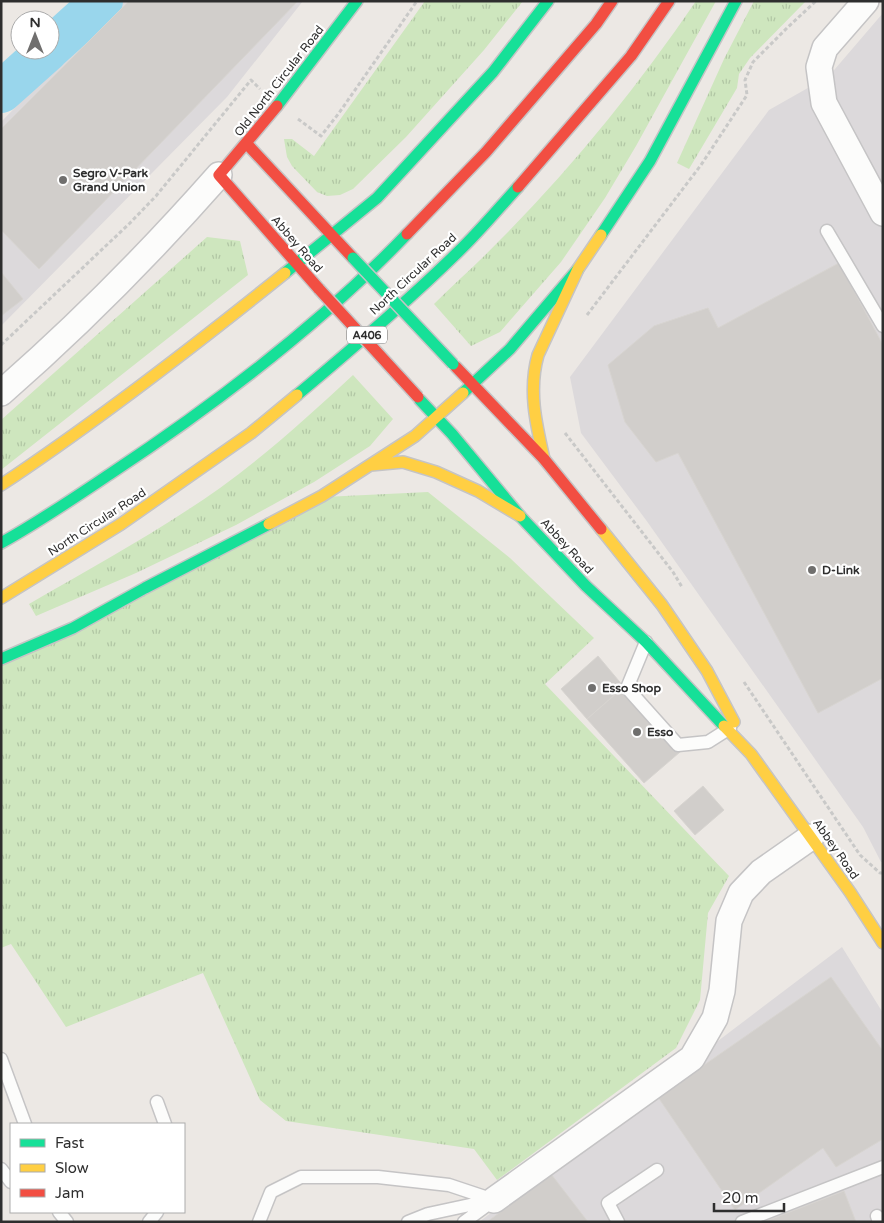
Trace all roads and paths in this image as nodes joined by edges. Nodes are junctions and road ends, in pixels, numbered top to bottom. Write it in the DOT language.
graph roads {
  1 [pos="357,1"];
  2 [pos="418,1"];
  3 [pos="548,1"];
  4 [pos="612,1"];
  5 [pos="669,1"];
  6 [pos="736,1"];
  7 [pos="816,1"];
  8 [pos="866,1"];
  9 [pos="258,87"];
  10 [pos="299,120"];
  11 [pos="247,144"];
  12 [pos="219,175"];
  13 [pos="883,213"];
  14 [pos="827,231"];
  15 [pos="331,236"];
  16 [pos="296,264"];
  17 [pos="578,269"];
  18 [pos="581,323"];
  19 [pos="883,326"];
  20 [pos="1,345"];
  21 [pos="473,384"];
  22 [pos="1,393"];
  23 [pos="437,418"];
  24 [pos="564,432"];
  25 [pos="544,459"];
  26 [pos="369,466"];
  27 [pos="1,485"];
  28 [pos="520,516"];
  29 [pos="1,544"];
  30 [pos="684,589"];
  31 [pos="1,598"];
  32 [pos="646,642"];
  33 [pos="1,658"];
  34 [pos="744,681"];
  35 [pos="732,727"];
  36 [pos="811,837"];
  37 [pos="883,873"];
  38 [pos="880,932"];
  39 [pos="1,1059"];
  40 [pos="157,1102"];
  41 [pos="25,1123"];
  42 [pos="165,1123"];
  43 [pos="883,1167"];
  44 [pos="1,1169"];
  45 [pos="658,1170"];
  46 [pos="10,1181"];
  47 [pos="494,1200"];
  48 [pos="259,1222"];
  49 [pos="408,1222"];
  50 [pos="464,1222"];
  51 [pos="618,1222"];
  52 [pos="742,1222"];
  1 -- 11 [label="main road, Old North Circular Road"];
  2 -- 10 [label="path"];
  3 -- 15 [label="main road"];
  4 -- 29 [label="main road"];
  5 -- 31 [label="main road, North Circular Road / A406"];
  6 -- 17 [label="main road"];
  7 -- 18 [label="path"];
  8 -- 13 [label="street"];
  9 -- 20 [label="path"];
  11 -- 12 [label="main road, Old North Circular Road"];
  11 -- 15 [label="main road"];
  12 -- 16 [label="main road, Abbey Road"];
  12 -- 22 [label="street"];
  14 -- 19 [label="lane"];
  15 -- 16 [label="main road"];
  15 -- 21 [label="main road, bridge"];
  16 -- 23 [label="main road, Abbey Road, bridge"];
  16 -- 27 [label="main road"];
  17 -- 21 [label="main road"];
  17 -- 25 [label="main road"];
  21 -- 23 [label="main road"];
  21 -- 25 [label="main road"];
  23 -- 26 [label="main road"];
  23 -- 28 [label="main road, Abbey Road"];
  24 -- 30 [label="path"];
  25 -- 35 [label="main road"];
  26 -- 28 [label="main road"];
  26 -- 33 [label="main road"];
  28 -- 32 [label="main road, Abbey Road"];
  32 -- 35 [label="main road, Abbey Road"];
  32 -- 35 [label="lane"];
  34 -- 37 [label="path"];
  35 -- 36 [label="main road, Abbey Road"];
  36 -- 38 [label="main road, Abbey Road"];
  36 -- 47 [label="street"];
  39 -- 41 [label="lane"];
  40 -- 42 [label="lane"];
  43 -- 52 [label="lane"];
  44 -- 46 [label="lane"];
  45 -- 51 [label="lane"];
  47 -- 48 [label="lane"];
  47 -- 49 [label="lane"];
  47 -- 50 [label="lane"];
}
